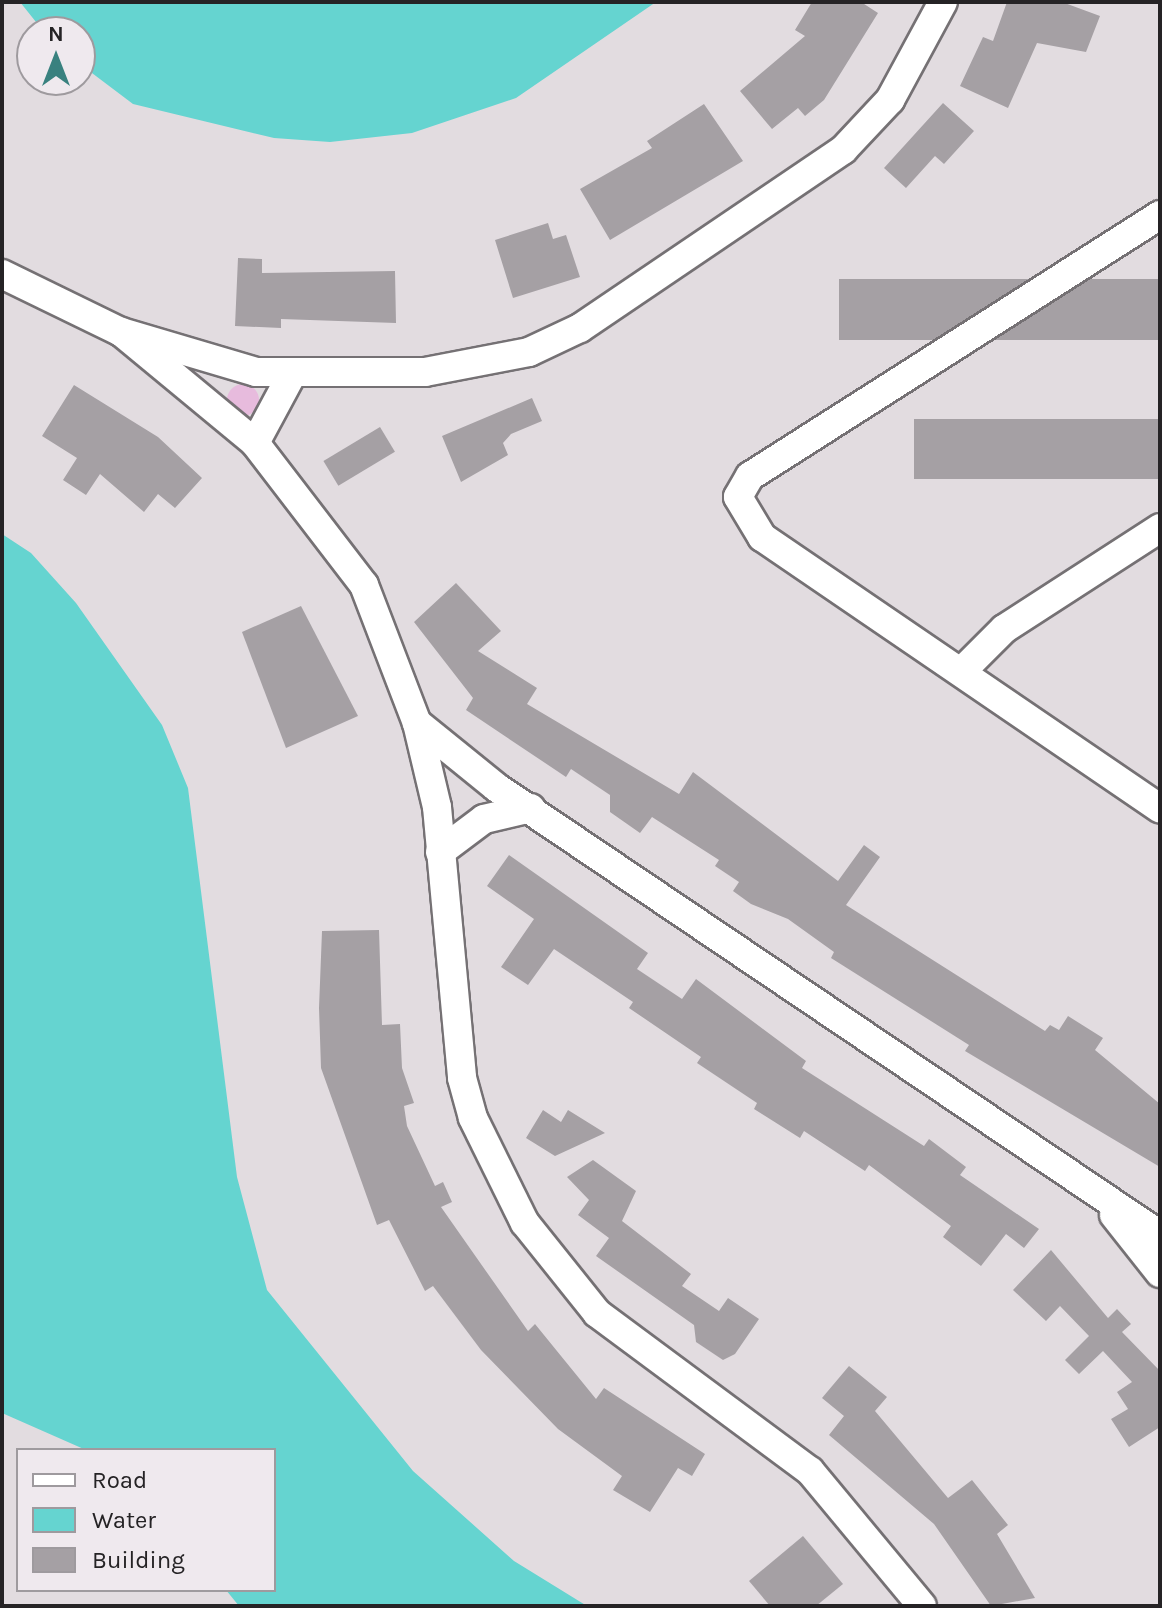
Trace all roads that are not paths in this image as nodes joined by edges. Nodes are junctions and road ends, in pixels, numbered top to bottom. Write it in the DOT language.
graph roads {
  1 [pos="943,2"];
  2 [pos="1160,215"];
  3 [pos="7,280"];
  4 [pos="121,332"];
  5 [pos="227,367"];
  6 [pos="291,376"];
  7 [pos="211,404"];
  8 [pos="255,443"];
  9 [pos="1160,528"];
  10 [pos="963,670"];
  11 [pos="417,723"];
  12 [pos="531,808"];
  13 [pos="1160,808"];
  14 [pos="440,852"];
  15 [pos="1099,1195"];
  16 [pos="1160,1235"];
  17 [pos="1160,1273"];
  18 [pos="922,1606"];
  1 -- 6 [label="street"];
  2 -- 10 [label="street"];
  3 -- 4 [label="street"];
  4 -- 5 [label="street"];
  4 -- 7 [label="street"];
  5 -- 6 [label="street"];
  5 -- 7 [label="street"];
  6 -- 8 [label="street"];
  7 -- 8 [label="street"];
  8 -- 11 [label="street"];
  9 -- 10 [label="street"];
  10 -- 13 [label="street"];
  11 -- 12 [label="street"];
  11 -- 14 [label="street"];
  12 -- 14 [label="street"];
  12 -- 15 [label="street"];
  14 -- 18 [label="street"];
  15 -- 16 [label="street"];
  15 -- 17 [label="street"];
}
